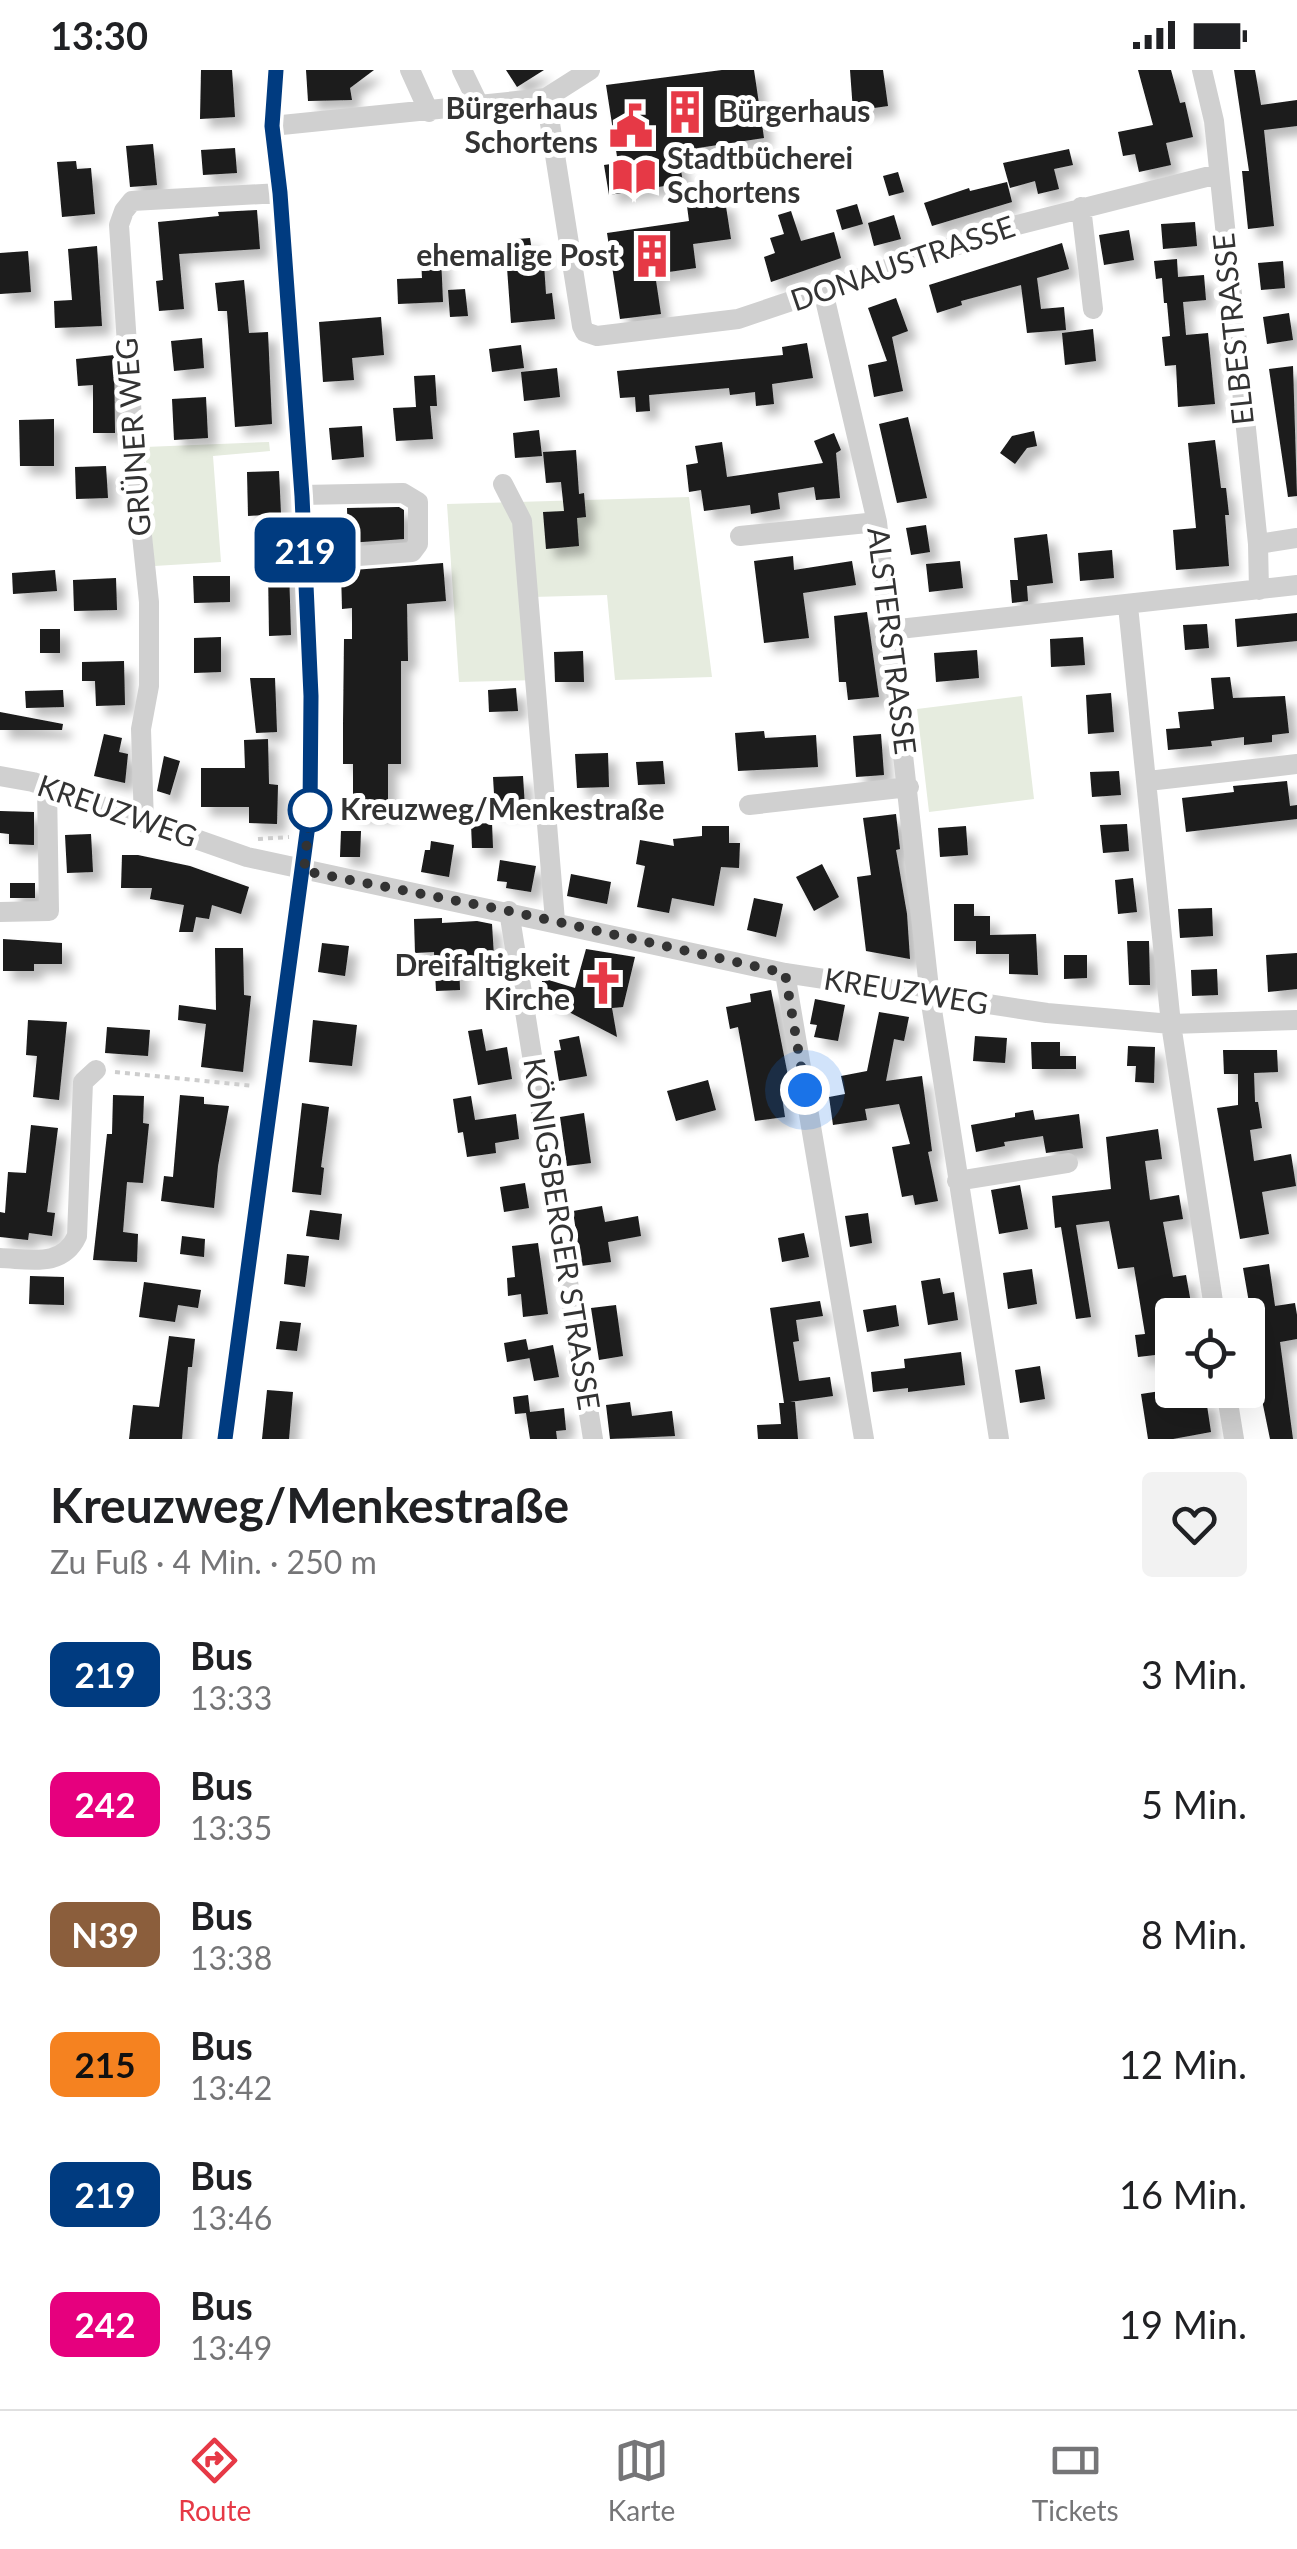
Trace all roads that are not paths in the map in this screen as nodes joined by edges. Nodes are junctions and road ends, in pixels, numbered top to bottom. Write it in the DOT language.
graph roads {
  1 [pos="276,70"];
  2 [pos="410,70"];
  3 [pos="462,70"];
  4 [pos="1202,70"];
  5 [pos="578,73"];
  6 [pos="546,98"];
  7 [pos="480,107"];
  8 [pos="428,112"];
  9 [pos="272,126"];
  10 [pos="1218,174"];
  11 [pos="280,193"];
  12 [pos="1081,207"];
  13 [pos="823,290"];
  14 [pos="1092,309"];
  15 [pos="504,484"];
  16 [pos="302,496"];
  17 [pos="877,522"];
  18 [pos="740,536"];
  19 [pos="1297,538"];
  20 [pos="1258,544"];
  21 [pos="305,560"];
  22 [pos="1297,585"];
  23 [pos="1260,590"];
  24 [pos="1128,606"];
  25 [pos="890,630"];
  26 [pos="1297,764"];
  27 [pos="0,776"];
  28 [pos="1148,780"];
  29 [pos="47,787"];
  30 [pos="909,787"];
  31 [pos="748,805"];
  32 [pos="144,823"];
  33 [pos="304,871"];
  34 [pos="509,911"];
  35 [pos="0,912"];
  36 [pos="554,922"];
  37 [pos="785,973"];
  38 [pos="930,997"];
  39 [pos="1297,1020"];
  40 [pos="1171,1024"];
  41 [pos="96,1070"];
  42 [pos="1068,1163"];
  43 [pos="958,1181"];
  44 [pos="0,1258"];
  45 [pos="1212,1298"];
  46 [pos="1229,1408"];
  47 [pos="225,1439"];
  48 [pos="594,1439"];
  49 [pos="864,1439"];
  50 [pos="999,1439"];
  51 [pos="1234,1439"];
  1 -- 9 [label="street"];
  2 -- 8 [label="street"];
  3 -- 7 [label="street"];
  4 -- 10 [label="street, ELBESTRASSE"];
  5 -- 6 [label="street"];
  6 -- 7 [label="street"];
  6 -- 13 [label="street, DONAUSTRASSE"];
  7 -- 8 [label="street"];
  8 -- 9 [label="street"];
  9 -- 11 [label="street"];
  10 -- 12 [label="street, DONAUSTRASSE"];
  10 -- 20 [label="street, ELBESTRASSE"];
  11 -- 16 [label="street"];
  11 -- 32 [label="street, GRÜNER WEG"];
  12 -- 13 [label="street, DONAUSTRASSE"];
  12 -- 14 [label="street"];
  13 -- 17 [label="street, ALSTERSTRASSE"];
  15 -- 36 [label="street"];
  16 -- 21 [label="street"];
  16 -- 21 [label="street"];
  17 -- 18 [label="street"];
  17 -- 25 [label="street, ALSTERSTRASSE"];
  19 -- 20 [label="street"];
  20 -- 23 [label="street, ELBESTRASSE"];
  21 -- 33 [label="street"];
  22 -- 23 [label="street"];
  23 -- 24 [label="street"];
  24 -- 25 [label="street"];
  24 -- 28 [label="street"];
  25 -- 30 [label="street, ALSTERSTRASSE"];
  26 -- 28 [label="street"];
  27 -- 29 [label="street, KREUZWEG"];
  28 -- 40 [label="street"];
  29 -- 32 [label="street, KREUZWEG"];
  29 -- 35 [label="street"];
  30 -- 31 [label="street"];
  30 -- 38 [label="street, ALSTERSTRASSE"];
  32 -- 33 [label="street, KREUZWEG"];
  33 -- 34 [label="street, KREUZWEG"];
  33 -- 47 [label="street"];
  34 -- 36 [label="street, KREUZWEG"];
  34 -- 48 [label="street, KÖNIGSBERGER STRASSE"];
  36 -- 37 [label="street, KREUZWEG"];
  37 -- 38 [label="street, KREUZWEG"];
  37 -- 49 [label="street"];
  38 -- 40 [label="street, KREUZWEG"];
  38 -- 43 [label="street, ALSTERSTRASSE"];
  39 -- 40 [label="street, KREUZWEG"];
  40 -- 45 [label="street"];
  41 -- 44 [label="street"];
  42 -- 43 [label="street"];
  43 -- 50 [label="street, ALSTERSTRASSE"];
  46 -- 51 [label="street"];
}
